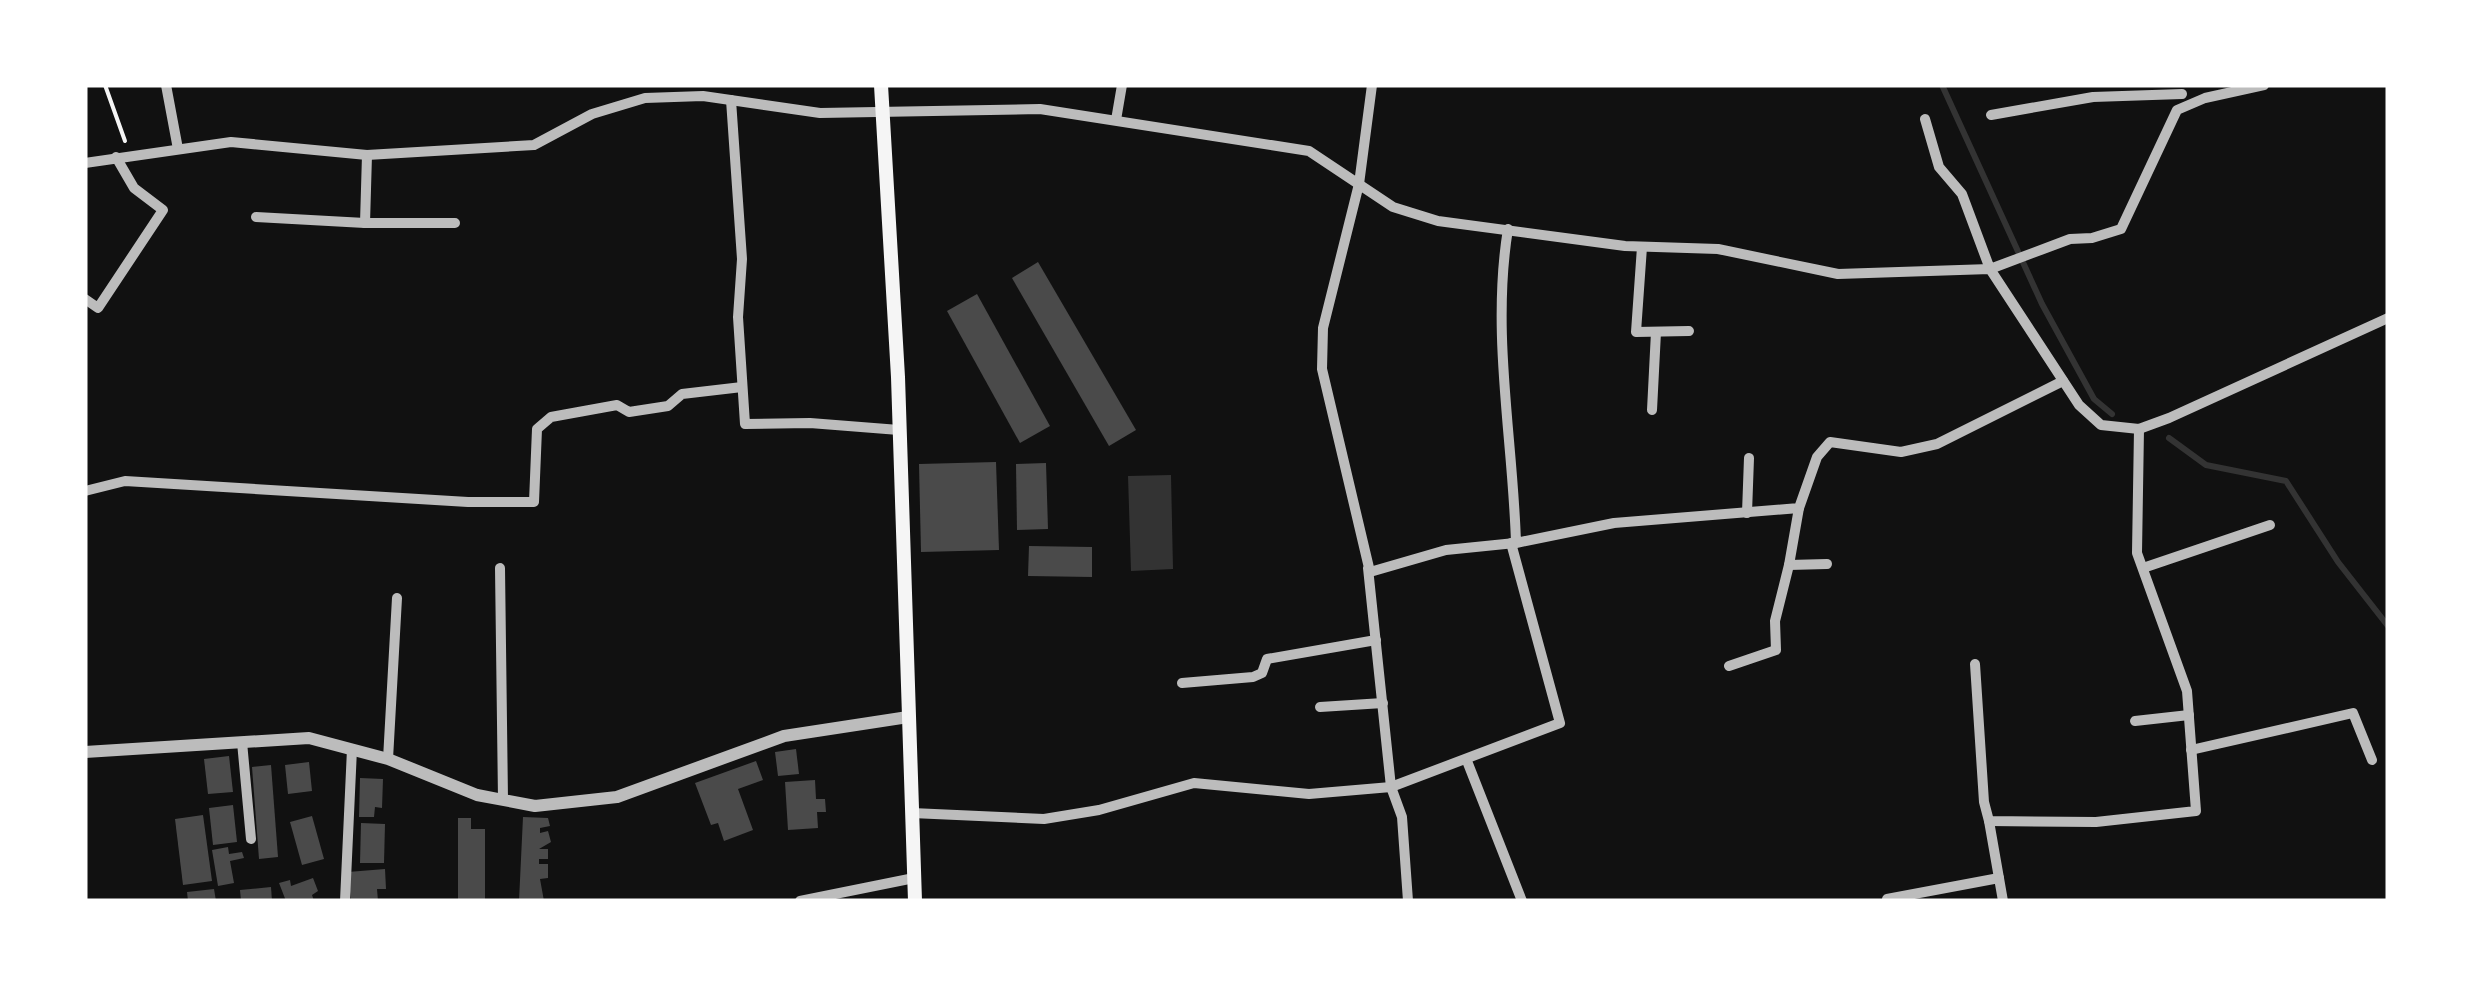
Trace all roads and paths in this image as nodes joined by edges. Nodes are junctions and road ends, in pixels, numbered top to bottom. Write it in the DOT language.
graph roads {
  1 [pos="106,85"];
  2 [pos="166,85"];
  3 [pos="880,85"];
  4 [pos="1122,85"];
  5 [pos="1372,85"];
  6 [pos="2264,85"];
  7 [pos="2181,90"];
  8 [pos="731,100"];
  9 [pos="881,108"];
  10 [pos="2184,108"];
  11 [pos="1992,115"];
  12 [pos="1925,119"];
  13 [pos="1116,120"];
  14 [pos="178,149"];
  15 [pos="129,155"];
  16 [pos="367,155"];
  17 [pos="116,157"];
  18 [pos="85,162"];
  19 [pos="1359,184"];
  20 [pos="256,217"];
  21 [pos="364,223"];
  22 [pos="454,223"];
  23 [pos="1508,229"];
  24 [pos="1642,247"];
  25 [pos="1990,269"];
  26 [pos="85,299"];
  27 [pos="2388,318"];
  28 [pos="1689,331"];
  29 [pos="1656,332"];
  30 [pos="2063,381"];
  31 [pos="742,387"];
  32 [pos="1652,410"];
  33 [pos="2138,428"];
  34 [pos="900,430"];
  35 [pos="1749,458"];
  36 [pos="85,491"];
  37 [pos="1798,508"];
  38 [pos="1746,512"];
  39 [pos="2270,525"];
  40 [pos="1514,543"];
  41 [pos="1789,564"];
  42 [pos="1827,564"];
  43 [pos="500,568"];
  44 [pos="2143,568"];
  45 [pos="1370,572"];
  46 [pos="397,598"];
  47 [pos="1376,640"];
  48 [pos="1975,664"];
  49 [pos="1729,666"];
  50 [pos="1182,683"];
  51 [pos="1382,703"];
  52 [pos="1320,706"];
  53 [pos="2189,716"];
  54 [pos="908,717"];
  55 [pos="2136,721"];
  56 [pos="242,742"];
  57 [pos="352,749"];
  58 [pos="2191,750"];
  59 [pos="85,752"];
  60 [pos="388,758"];
  61 [pos="2372,760"];
  62 [pos="1467,761"];
  63 [pos="1392,787"];
  64 [pos="503,800"];
  65 [pos="912,813"];
  66 [pos="1989,821"];
  67 [pos="251,839"];
  68 [pos="914,878"];
  69 [pos="1999,878"];
  70 [pos="1887,898"];
  71 [pos="346,901"];
  72 [pos="800,901"];
  73 [pos="915,901"];
  74 [pos="1408,901"];
  75 [pos="1522,901"];
  76 [pos="2003,901"];
  1 -- 15 [label="path"];
  2 -- 14 [label="street"];
  3 -- 9 [label="main road"];
  4 -- 13 [label="street"];
  5 -- 19 [label="street"];
  6 -- 10 [label="street"];
  7 -- 10 [label="street"];
  7 -- 11 [label="street"];
  8 -- 9 [label="street"];
  8 -- 16 [label="street"];
  8 -- 31 [label="street"];
  9 -- 13 [label="street"];
  9 -- 34 [label="main road"];
  10 -- 25 [label="street"];
  12 -- 25 [label="street"];
  13 -- 19 [label="street"];
  14 -- 15 [label="street"];
  14 -- 16 [label="street"];
  15 -- 17 [label="street"];
  16 -- 21 [label="street"];
  17 -- 18 [label="street"];
  17 -- 26 [label="street"];
  19 -- 23 [label="street"];
  19 -- 45 [label="street"];
  20 -- 21 [label="street"];
  21 -- 22 [label="street"];
  23 -- 24 [label="street"];
  23 -- 40 [label="street"];
  24 -- 25 [label="street"];
  24 -- 29 [label="street"];
  25 -- 30 [label="street"];
  27 -- 33 [label="street"];
  28 -- 29 [label="street"];
  29 -- 32 [label="street"];
  30 -- 33 [label="street"];
  30 -- 37 [label="street"];
  31 -- 34 [label="street"];
  31 -- 36 [label="street"];
  33 -- 44 [label="street"];
  34 -- 54 [label="main road"];
  35 -- 38 [label="street"];
  37 -- 38 [label="street"];
  37 -- 41 [label="street"];
  38 -- 40 [label="street"];
  39 -- 44 [label="street"];
  40 -- 45 [label="street"];
  40 -- 62 [label="street"];
  41 -- 42 [label="street"];
  41 -- 49 [label="street"];
  43 -- 64 [label="street"];
  44 -- 53 [label="street"];
  45 -- 47 [label="street"];
  46 -- 60 [label="street"];
  47 -- 50 [label="street"];
  47 -- 51 [label="street"];
  48 -- 66 [label="street"];
  51 -- 52 [label="street"];
  51 -- 63 [label="street"];
  53 -- 55 [label="street"];
  53 -- 58 [label="street"];
  54 -- 64 [label="street"];
  54 -- 65 [label="main road"];
  56 -- 57 [label="street"];
  56 -- 59 [label="street"];
  56 -- 67 [label="street"];
  57 -- 60 [label="street"];
  57 -- 71 [label="street"];
  58 -- 61 [label="street"];
  58 -- 66 [label="street"];
  60 -- 64 [label="street"];
  62 -- 63 [label="street"];
  62 -- 75 [label="street"];
  63 -- 65 [label="street"];
  63 -- 74 [label="street"];
  65 -- 68 [label="main road"];
  66 -- 69 [label="street"];
  68 -- 72 [label="street"];
  68 -- 73 [label="main road"];
  69 -- 70 [label="street"];
  69 -- 76 [label="street"];
}
